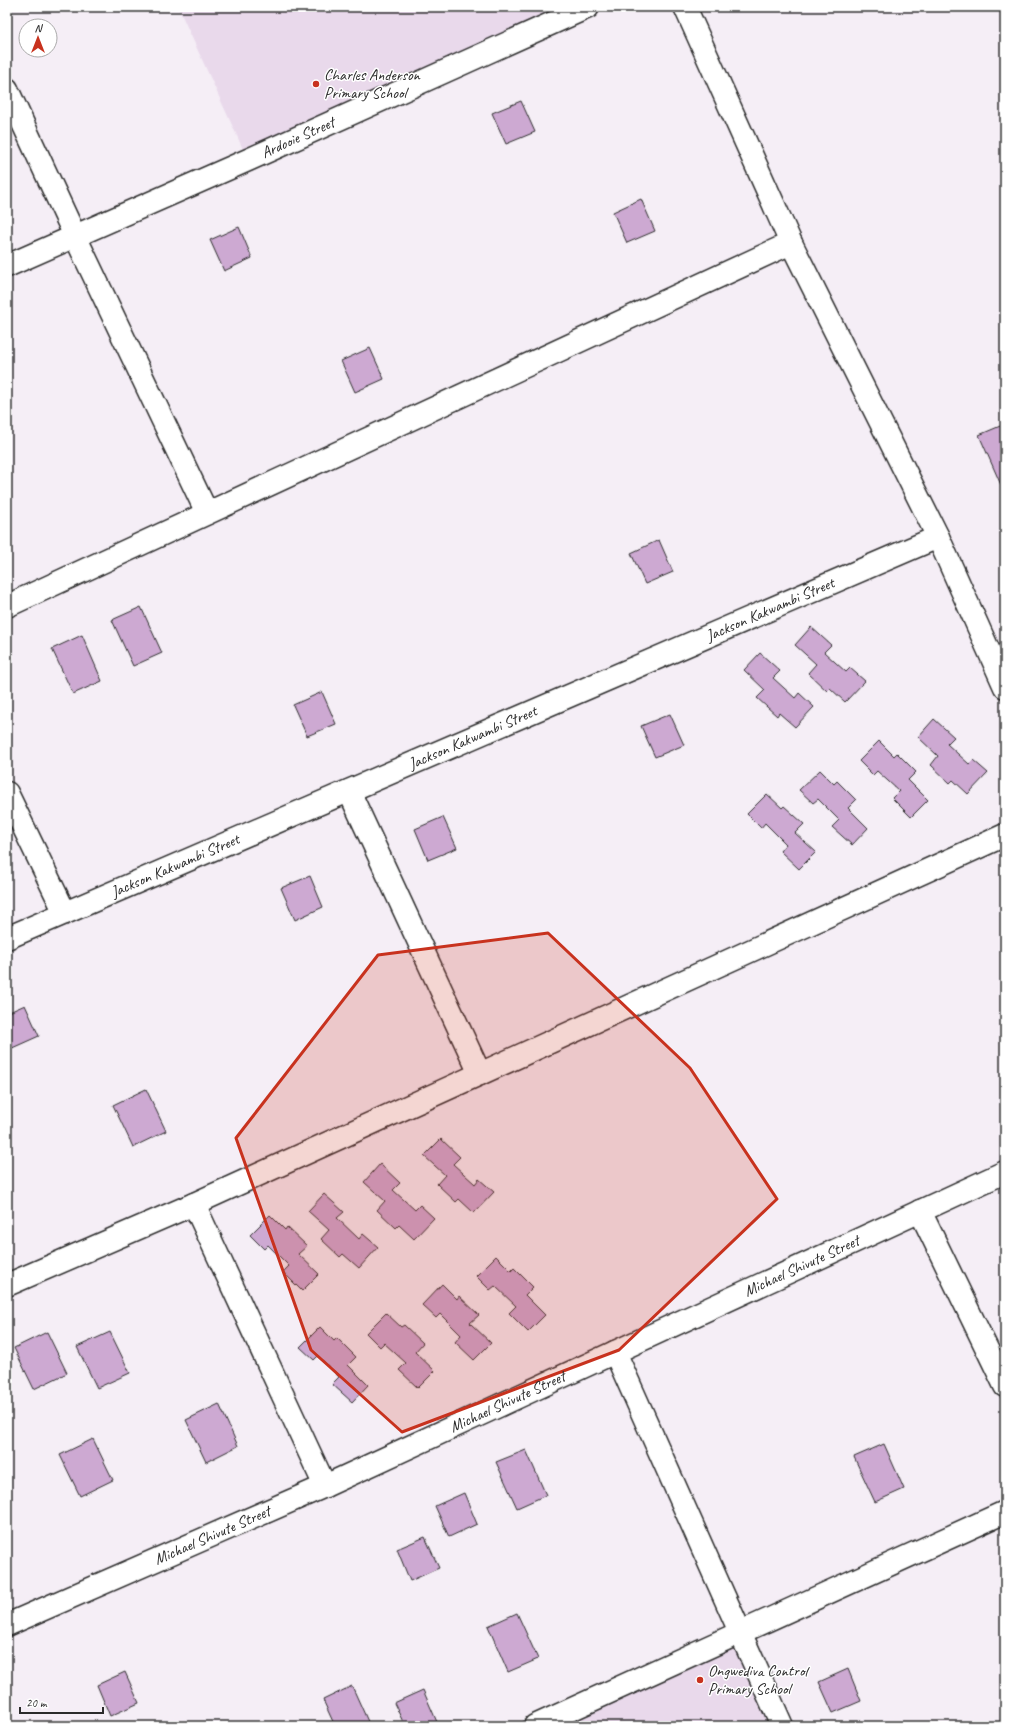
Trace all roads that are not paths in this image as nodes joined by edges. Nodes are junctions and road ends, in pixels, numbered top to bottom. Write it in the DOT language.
graph roads {
  1 [pos="588,7"];
  2 [pos="685,7"];
  3 [pos="7,89"];
  4 [pos="75,236"];
  5 [pos="792,243"];
  6 [pos="7,266"];
  7 [pos="207,514"];
  8 [pos="938,537"];
  9 [pos="7,606"];
  10 [pos="1005,687"];
  11 [pos="349,791"];
  12 [pos="7,793"];
  13 [pos="1005,835"];
  14 [pos="65,913"];
  15 [pos="7,938"];
  16 [pos="480,1074"];
  17 [pos="1005,1172"];
  18 [pos="194,1204"];
  19 [pos="920,1211"];
  20 [pos="7,1285"];
  21 [pos="615,1352"];
  22 [pos="1005,1386"];
  23 [pos="325,1486"];
  24 [pos="1005,1512"];
  25 [pos="7,1625"];
  26 [pos="742,1633"];
  27 [pos="535,1726"];
  28 [pos="782,1726"];
  1 -- 4 [label="street, Ardooie Street"];
  2 -- 5 [label="street"];
  3 -- 4 [label="street"];
  4 -- 6 [label="street, Ardooie Street"];
  4 -- 7 [label="street"];
  5 -- 7 [label="street"];
  5 -- 8 [label="street"];
  7 -- 9 [label="street"];
  8 -- 10 [label="street"];
  8 -- 11 [label="street, Jackson Kakwambi Street"];
  11 -- 14 [label="street, Jackson Kakwambi Street"];
  11 -- 16 [label="street"];
  12 -- 14 [label="street"];
  13 -- 16 [label="street"];
  14 -- 15 [label="street, Jackson Kakwambi Street"];
  16 -- 18 [label="street"];
  17 -- 19 [label="street, Michael Shivute Street"];
  18 -- 20 [label="street"];
  18 -- 23 [label="street"];
  19 -- 21 [label="street, Michael Shivute Street"];
  19 -- 22 [label="street"];
  21 -- 23 [label="street, Michael Shivute Street"];
  21 -- 26 [label="street"];
  23 -- 25 [label="street, Michael Shivute Street"];
  24 -- 26 [label="street"];
  26 -- 27 [label="street"];
  26 -- 28 [label="street"];
}
